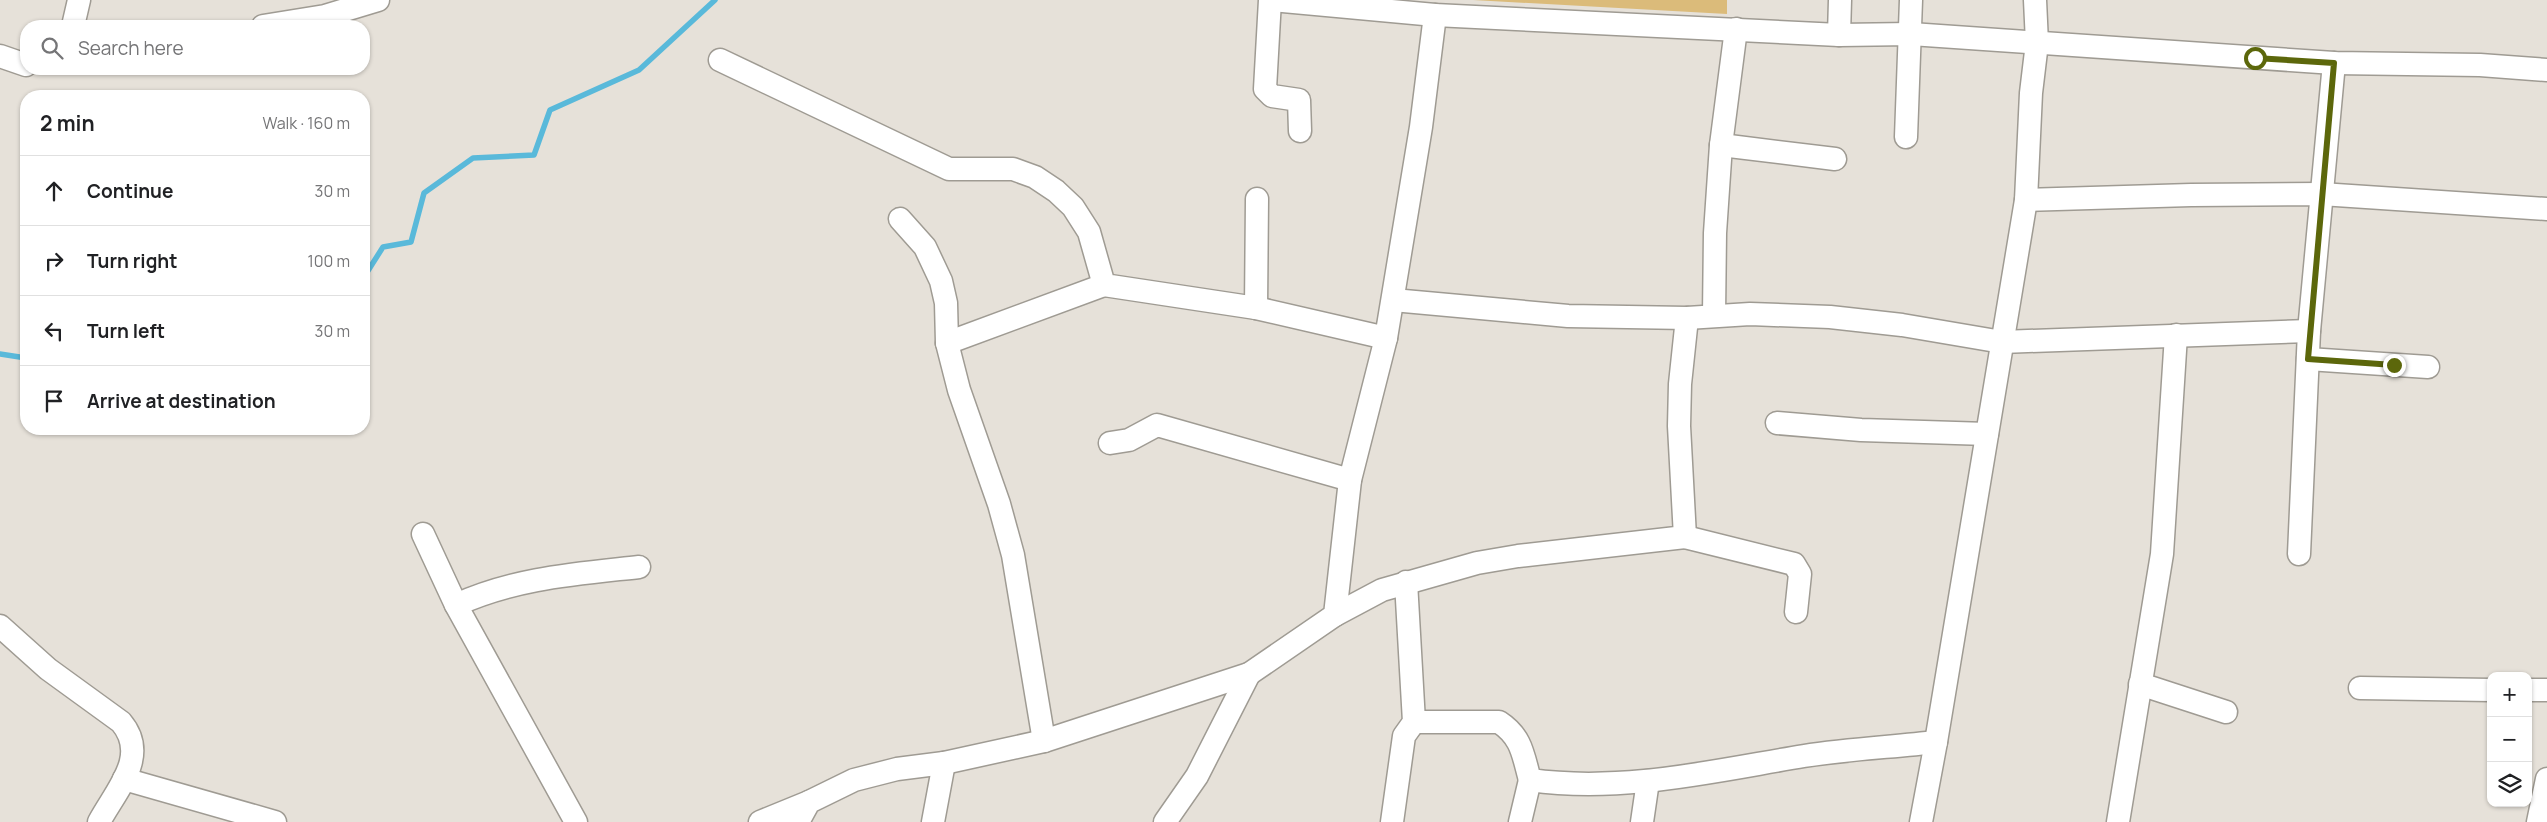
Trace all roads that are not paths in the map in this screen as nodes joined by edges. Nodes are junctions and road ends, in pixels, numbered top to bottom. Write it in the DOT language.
graph roads {
  1 [pos="79,0"];
  2 [pos="378,0"];
  3 [pos="1271,0"];
  4 [pos="1840,0"];
  5 [pos="1911,0"];
  6 [pos="2035,0"];
  7 [pos="1435,15"];
  8 [pos="74,20"];
  9 [pos="300,20"];
  10 [pos="1736,29"];
  11 [pos="1911,34"];
  12 [pos="1839,35"];
  13 [pos="2037,43"];
  14 [pos="0,56"];
  15 [pos="720,60"];
  16 [pos="20,63"];
  17 [pos="2334,63"];
  18 [pos="2547,70"];
  19 [pos="1300,131"];
  20 [pos="1906,137"];
  21 [pos="1721,145"];
  22 [pos="1835,159"];
  23 [pos="2321,194"];
  24 [pos="1257,200"];
  25 [pos="2026,200"];
  26 [pos="2547,209"];
  27 [pos="900,220"];
  28 [pos="1104,285"];
  29 [pos="1393,300"];
  30 [pos="1256,308"];
  31 [pos="1714,315"];
  32 [pos="1687,318"];
  33 [pos="2310,331"];
  34 [pos="2176,335"];
  35 [pos="1386,338"];
  36 [pos="2002,342"];
  37 [pos="947,343"];
  38 [pos="2308,359"];
  39 [pos="2428,368"];
  40 [pos="1777,423"];
  41 [pos="1987,434"];
  42 [pos="1110,443"];
  43 [pos="1350,480"];
  44 [pos="423,534"];
  45 [pos="1685,537"];
  46 [pos="2299,554"];
  47 [pos="639,567"];
  48 [pos="1406,582"];
  49 [pos="456,605"];
  50 [pos="1796,612"];
  51 [pos="1335,615"];
  52 [pos="0,626"];
  53 [pos="1249,674"];
  54 [pos="2140,684"];
  55 [pos="2360,688"];
  56 [pos="2487,690"];
  57 [pos="2532,690"];
  58 [pos="2547,690"];
  59 [pos="2226,712"];
  60 [pos="1414,722"];
  61 [pos="1044,741"];
  62 [pos="1936,742"];
  63 [pos="944,763"];
  64 [pos="124,779"];
  65 [pos="2547,779"];
  66 [pos="1530,780"];
  67 [pos="1648,781"];
  68 [pos="809,802"];
  69 [pos="99,822"];
  70 [pos="275,822"];
  71 [pos="576,822"];
  72 [pos="760,822"];
  73 [pos="798,822"];
  74 [pos="934,822"];
  75 [pos="1165,822"];
  76 [pos="1392,822"];
  77 [pos="1520,822"];
  78 [pos="1642,822"];
  79 [pos="1921,822"];
  80 [pos="2118,822"];
  81 [pos="2538,822"];
  1 -- 8 [label="street"];
  2 -- 9 [label="street"];
  3 -- 7 [label="street"];
  3 -- 19 [label="street"];
  4 -- 12 [label="street"];
  5 -- 11 [label="street"];
  6 -- 13 [label="street"];
  7 -- 10 [label="street"];
  7 -- 29 [label="street"];
  10 -- 12 [label="street"];
  10 -- 21 [label="street"];
  11 -- 12 [label="street"];
  11 -- 13 [label="street"];
  11 -- 20 [label="street"];
  13 -- 17 [label="street"];
  13 -- 25 [label="street"];
  14 -- 16 [label="street"];
  15 -- 28 [label="street"];
  17 -- 18 [label="street"];
  17 -- 23 [label="street"];
  21 -- 22 [label="street"];
  21 -- 31 [label="street"];
  23 -- 25 [label="street"];
  23 -- 26 [label="street"];
  23 -- 33 [label="street"];
  24 -- 30 [label="street"];
  25 -- 36 [label="street"];
  27 -- 37 [label="street"];
  28 -- 30 [label="street"];
  28 -- 37 [label="street"];
  29 -- 32 [label="street"];
  29 -- 35 [label="street"];
  30 -- 35 [label="street"];
  31 -- 32 [label="street"];
  31 -- 36 [label="street"];
  32 -- 45 [label="street"];
  33 -- 34 [label="street"];
  33 -- 38 [label="street"];
  34 -- 36 [label="street"];
  34 -- 54 [label="street"];
  35 -- 43 [label="street"];
  36 -- 41 [label="street"];
  37 -- 61 [label="street"];
  38 -- 39 [label="street"];
  38 -- 46 [label="street"];
  40 -- 41 [label="street"];
  41 -- 62 [label="street"];
  42 -- 43 [label="street"];
  43 -- 51 [label="street"];
  44 -- 49 [label="street"];
  45 -- 48 [label="street"];
  45 -- 50 [label="street"];
  47 -- 49 [label="street"];
  48 -- 51 [label="street"];
  48 -- 60 [label="street"];
  49 -- 71 [label="street"];
  51 -- 53 [label="street"];
  52 -- 64 [label="street"];
  53 -- 61 [label="street"];
  53 -- 75 [label="street"];
  54 -- 59 [label="street"];
  54 -- 80 [label="street"];
  55 -- 56 [label="street"];
  57 -- 58 [label="street"];
  60 -- 66 [label="street"];
  60 -- 76 [label="street"];
  61 -- 63 [label="street"];
  62 -- 67 [label="street"];
  62 -- 79 [label="street"];
  63 -- 68 [label="street"];
  63 -- 74 [label="street"];
  64 -- 69 [label="street"];
  64 -- 70 [label="street"];
  65 -- 81 [label="street"];
  66 -- 67 [label="street"];
  66 -- 77 [label="street"];
  67 -- 78 [label="street"];
  68 -- 72 [label="street"];
  68 -- 73 [label="street"];
}
